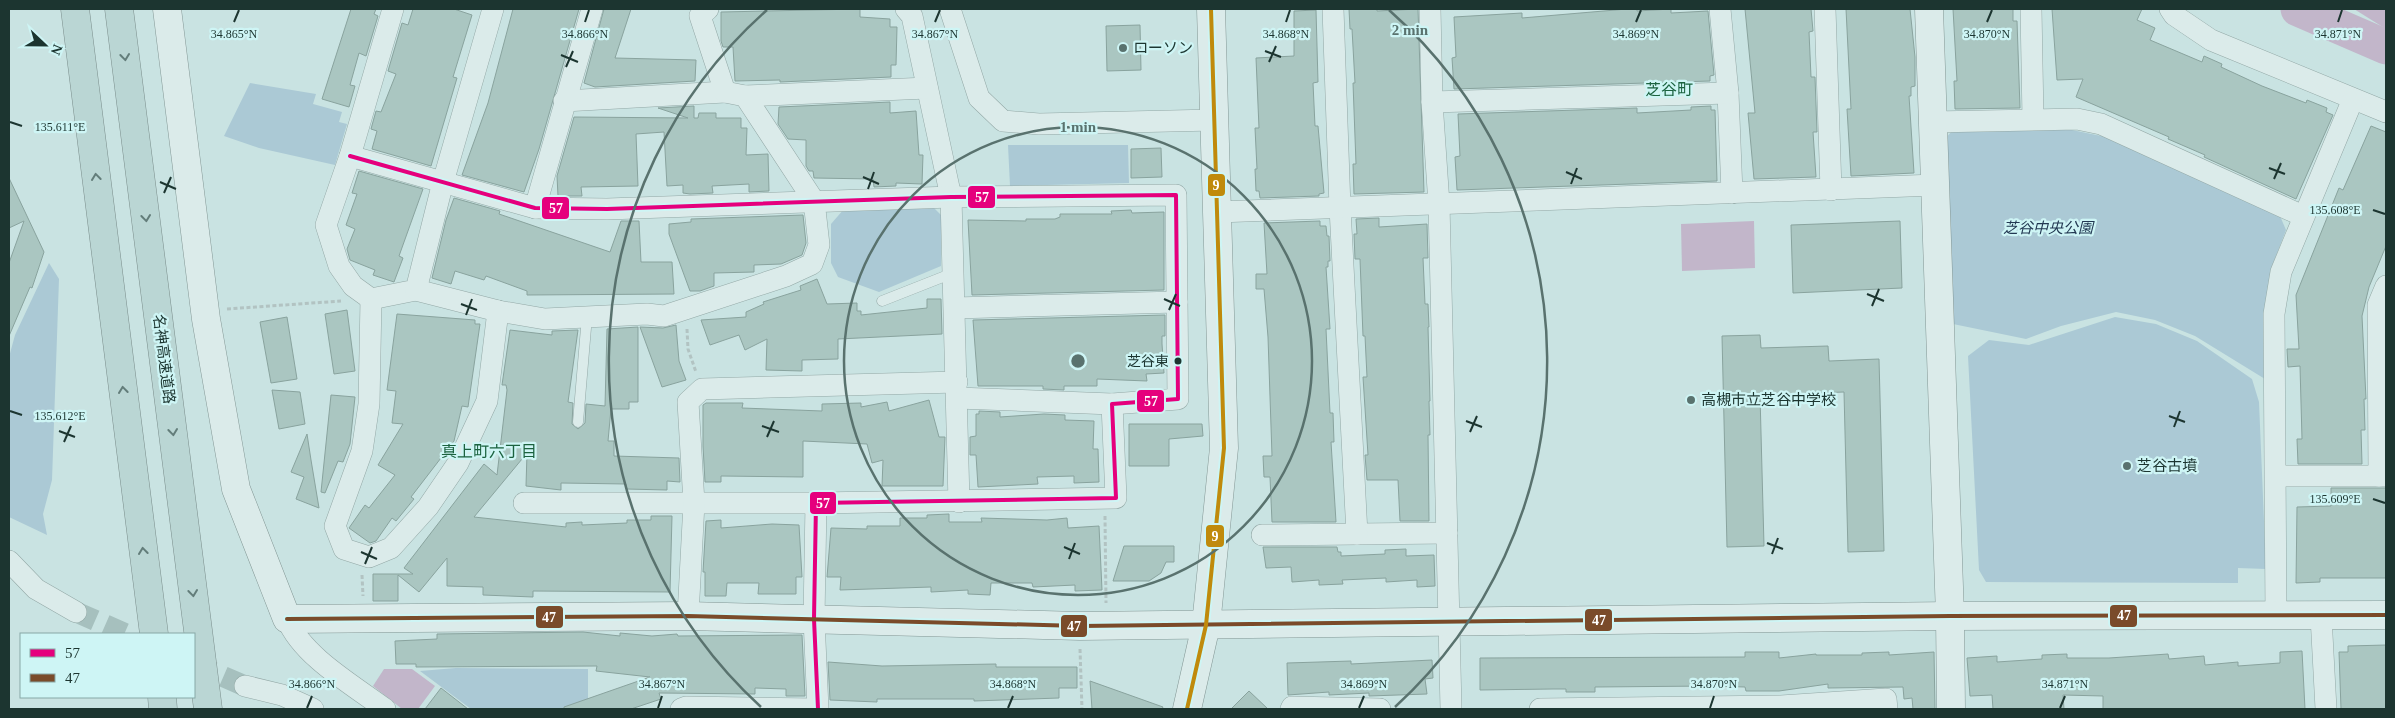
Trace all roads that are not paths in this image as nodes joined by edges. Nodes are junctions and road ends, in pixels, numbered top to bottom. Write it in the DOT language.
graph roads {
  1 [pos="74,9"];
  2 [pos="119,9"];
  3 [pos="167,9"];
  4 [pos="393,9"];
  5 [pos="493,9"];
  6 [pos="592,9"];
  7 [pos="708,9"];
  8 [pos="906,9"];
  9 [pos="950,9"];
  10 [pos="1211,9"];
  11 [pos="1333,9"];
  12 [pos="1430,9"];
  13 [pos="1720,9"];
  14 [pos="1825,9"];
  15 [pos="1929,9"];
  16 [pos="2031,9"];
  17 [pos="2170,9"];
  18 [pos="927,88"];
  19 [pos="1728,93"];
  20 [pos="735,94"];
  21 [pos="2354,99"];
  22 [pos="564,101"];
  23 [pos="1432,102"];
  24 [pos="2386,112"];
  25 [pos="2032,119"];
  26 [pos="1214,120"];
  27 [pos="1932,122"];
  28 [pos="350,156"];
  29 [pos="443,182"];
  30 [pos="1935,185"];
  31 [pos="1831,190"];
  32 [pos="1732,192"];
  33 [pos="951,197"];
  34 [pos="814,201"];
  35 [pos="1439,204"];
  36 [pos="534,208"];
  37 [pos="1340,208"];
  38 [pos="1218,212"];
  39 [pos="2303,216"];
  40 [pos="953,273"];
  41 [pos="2386,286"];
  42 [pos="416,290"];
  43 [pos="371,299"];
  44 [pos="882,301"];
  45 [pos="1177,302"];
  46 [pos="954,308"];
  47 [pos="498,311"];
  48 [pos="587,316"];
  49 [pos="957,390"];
  50 [pos="1112,404"];
  51 [pos="578,422"];
  52 [pos="2276,476"];
  53 [pos="2383,476"];
  54 [pos="960,502"];
  55 [pos="694,503"];
  56 [pos="816,503"];
  57 [pos="524,504"];
  58 [pos="1447,533"];
  59 [pos="1357,534"];
  60 [pos="1262,535"];
  61 [pos="9,561"];
  62 [pos="76,612"];
  63 [pos="2386,615"];
  64 [pos="688,616"];
  65 [pos="1950,616"];
  66 [pos="2322,616"];
  67 [pos="2276,617"];
  68 [pos="287,619"];
  69 [pos="814,619"];
  70 [pos="1450,622"];
  71 [pos="1206,625"];
  72 [pos="154,633"];
  73 [pos="245,686"];
  74 [pos="1679,708"];
  75 [pos="1781,708"];
  76 [pos="208,709"];
  77 [pos="313,709"];
  78 [pos="385,709"];
  79 [pos="681,709"];
  80 [pos="816,709"];
  81 [pos="1187,709"];
  82 [pos="1291,709"];
  83 [pos="1380,709"];
  84 [pos="1451,709"];
  85 [pos="1540,709"];
  86 [pos="1887,709"];
  87 [pos="1951,709"];
  88 [pos="2326,709"];
  72 -- 1 [label="highway, one-way"];
  2 -- 76 [label="highway, 名神高速道路, one-way"];
  3 -- 68 [label="street"];
  4 -- 28 [label="street"];
  5 -- 29 [label="street"];
  6 -- 22 [label="street"];
  7 -- 20 [label="street"];
  8 -- 18 [label="street"];
  9 -- 26 [label="street"];
  10 -- 26 [label="street"];
  11 -- 37 [label="street"];
  12 -- 23 [label="street"];
  13 -- 19 [label="street"];
  14 -- 31 [label="street"];
  15 -- 27 [label="street"];
  16 -- 25 [label="street"];
  17 -- 21 [label="street"];
  18 -- 20 [label="street"];
  18 -- 33 [label="street"];
  19 -- 23 [label="street"];
  19 -- 32 [label="street"];
  20 -- 22 [label="street"];
  20 -- 34 [label="street"];
  21 -- 24 [label="street"];
  21 -- 39 [label="street"];
  22 -- 36 [label="street"];
  23 -- 35 [label="street"];
  25 -- 27 [label="street"];
  25 -- 39 [label="street"];
  26 -- 38 [label="street"];
  27 -- 30 [label="street"];
  28 -- 29 [label="street"];
  28 -- 43 [label="street"];
  29 -- 36 [label="street"];
  29 -- 42 [label="street"];
  30 -- 31 [label="street"];
  30 -- 65 [label="street"];
  31 -- 32 [label="street"];
  32 -- 35 [label="street"];
  33 -- 34 [label="street"];
  33 -- 40 [label="street"];
  33 -- 45 [label="street"];
  34 -- 36 [label="street"];
  34 -- 48 [label="street"];
  35 -- 37 [label="street"];
  35 -- 58 [label="street"];
  37 -- 38 [label="street"];
  37 -- 59 [label="street"];
  38 -- 71 [label="street"];
  39 -- 52 [label="street"];
  40 -- 44 [label="lane"];
  40 -- 46 [label="street"];
  41 -- 53 [label="street"];
  42 -- 43 [label="street"];
  42 -- 47 [label="street"];
  43 -- 47 [label="street"];
  45 -- 46 [label="street"];
  45 -- 50 [label="street"];
  46 -- 49 [label="street"];
  47 -- 48 [label="street"];
  48 -- 51 [label="lane"];
  49 -- 50 [label="street"];
  49 -- 54 [label="street"];
  49 -- 55 [label="street"];
  50 -- 54 [label="street"];
  52 -- 53 [label="street"];
  52 -- 67 [label="street"];
  54 -- 56 [label="street"];
  55 -- 56 [label="street"];
  55 -- 57 [label="street"];
  55 -- 64 [label="street"];
  56 -- 69 [label="street"];
  58 -- 59 [label="street"];
  58 -- 70 [label="street"];
  59 -- 60 [label="street"];
  61 -- 62 [label="street"];
  63 -- 66 [label="street"];
  64 -- 68 [label="street"];
  64 -- 69 [label="street"];
  65 -- 67 [label="street"];
  65 -- 70 [label="street"];
  65 -- 87 [label="street"];
  66 -- 67 [label="street"];
  66 -- 88 [label="street"];
  68 -- 78 [label="street"];
  69 -- 71 [label="street"];
  69 -- 80 [label="street"];
  70 -- 71 [label="street"];
  70 -- 84 [label="street"];
  71 -- 81 [label="street"];
  73 -- 77 [label="street"];
  74 -- 75 [label="street"];
  74 -- 85 [label="street"];
  75 -- 86 [label="street"];
  79 -- 80 [label="street"];
  82 -- 83 [label="street"];
}
